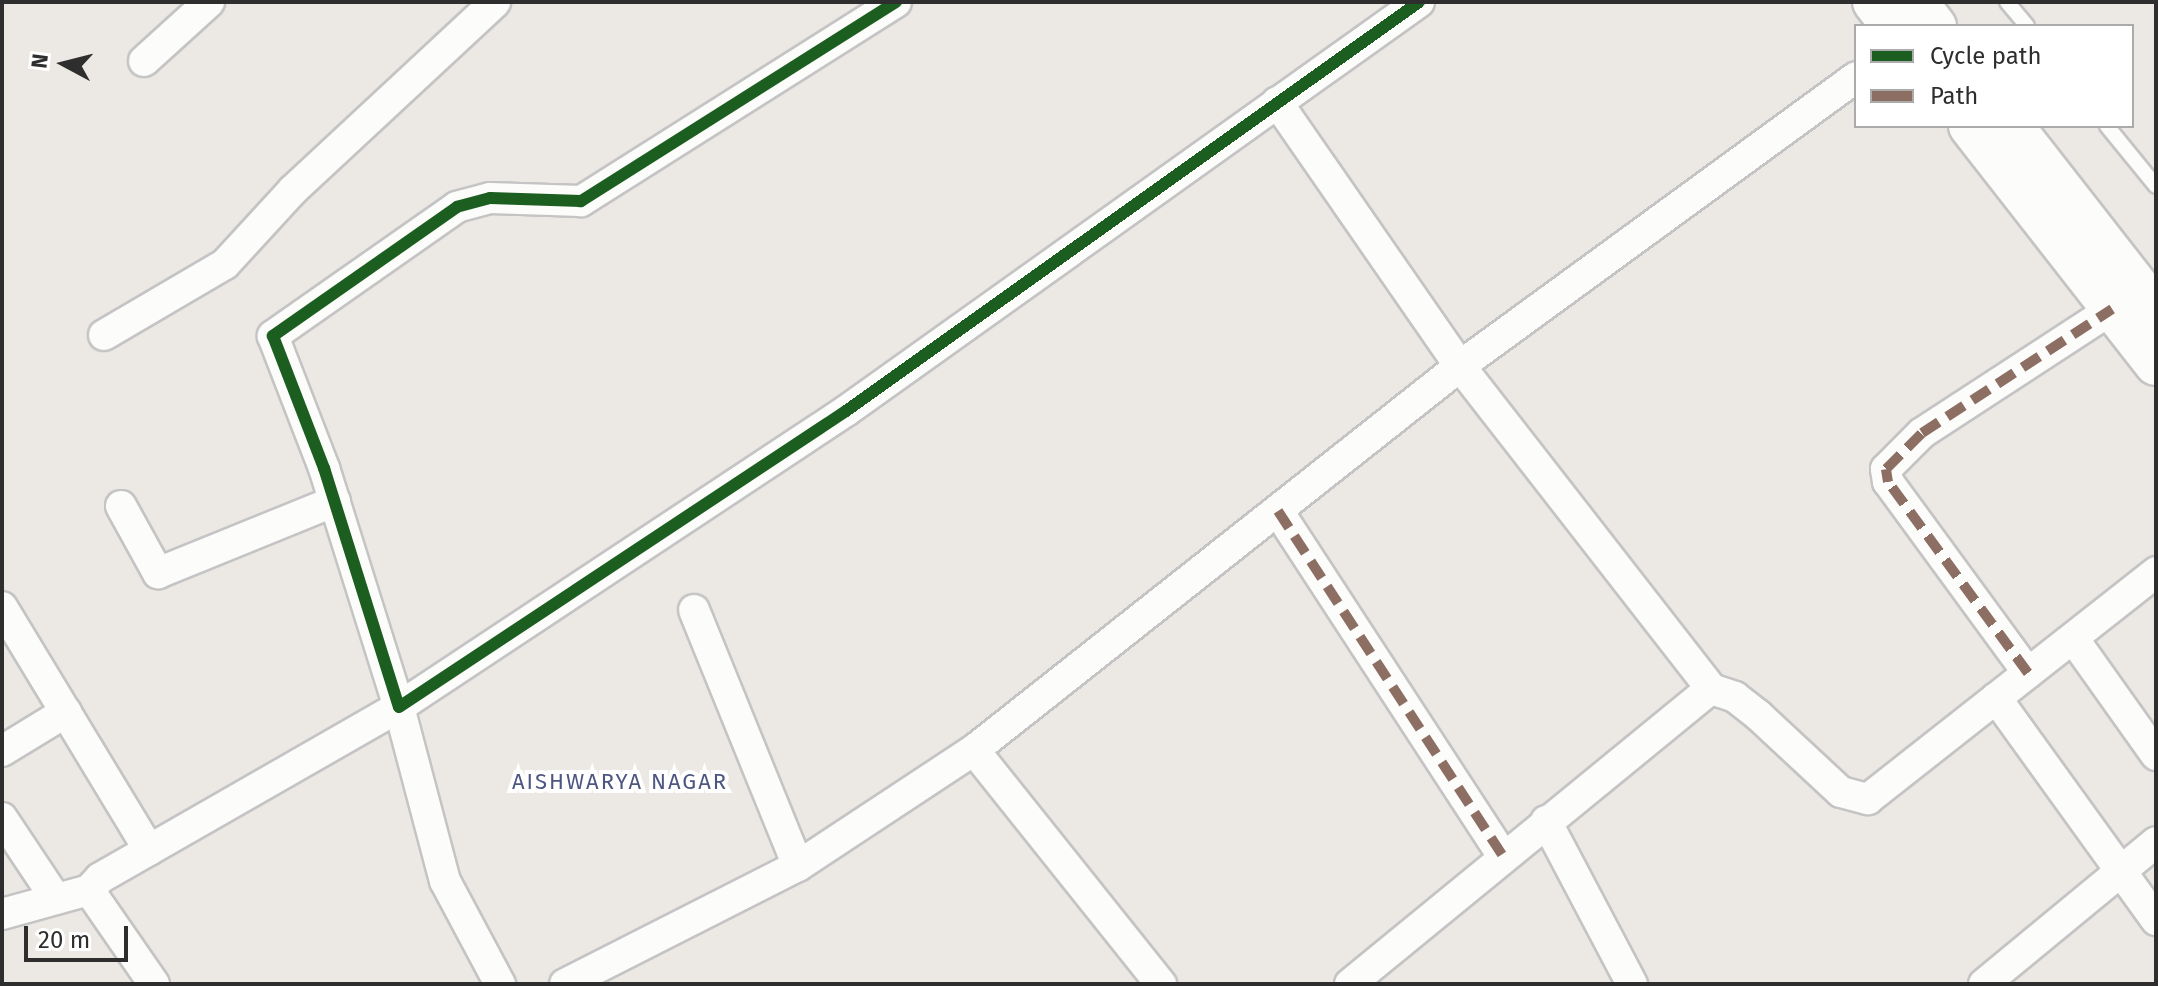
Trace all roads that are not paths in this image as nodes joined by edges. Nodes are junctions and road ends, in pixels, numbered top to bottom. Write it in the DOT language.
graph roads {
  1 [pos="209,2"];
  2 [pos="495,2"];
  3 [pos="896,2"];
  4 [pos="1419,2"];
  5 [pos="1874,2"];
  6 [pos="1916,2"];
  7 [pos="2007,2"];
  8 [pos="1891,24"];
  9 [pos="1933,24"];
  10 [pos="2025,24"];
  11 [pos="144,61"];
  12 [pos="1854,78"];
  13 [pos="1277,102"];
  14 [pos="1972,128"];
  15 [pos="2014,128"];
  16 [pos="2109,128"];
  17 [pos="2156,186"];
  18 [pos="2112,309"];
  19 [pos="2156,310"];
  20 [pos="104,335"];
  21 [pos="2156,364"];
  22 [pos="1460,366"];
  23 [pos="335,501"];
  24 [pos="121,506"];
  25 [pos="1278,511"];
  26 [pos="2156,572"];
  27 [pos="2,607"];
  28 [pos="694,610"];
  29 [pos="2075,641"];
  30 [pos="2028,673"];
  31 [pos="1711,689"];
  32 [pos="1996,698"];
  33 [pos="399,707"];
  34 [pos="66,712"];
  35 [pos="974,750"];
  36 [pos="2,751"];
  37 [pos="2156,755"];
  38 [pos="2,818"];
  39 [pos="1546,821"];
  40 [pos="2156,842"];
  41 [pos="149,850"];
  42 [pos="1503,856"];
  43 [pos="798,866"];
  44 [pos="2122,870"];
  45 [pos="89,890"];
  46 [pos="56,899"];
  47 [pos="2,914"];
  48 [pos="2156,920"];
  49 [pos="154,984"];
  50 [pos="500,984"];
  51 [pos="565,984"];
  52 [pos="1161,984"];
  53 [pos="1350,984"];
  54 [pos="1632,984"];
  55 [pos="1984,984"];
  1 -- 11 [label="street"];
  2 -- 20 [label="street"];
  3 -- 23 [label="street"];
  4 -- 13 [label="street"];
  5 -- 8 [label="main road"];
  6 -- 9 [label="main road"];
  7 -- 10 [label="lane"];
  12 -- 22 [label="street"];
  13 -- 22 [label="street"];
  13 -- 33 [label="street"];
  14 -- 18 [label="main road"];
  15 -- 19 [label="main road"];
  16 -- 17 [label="lane"];
  18 -- 21 [label="main road"];
  18 -- 30 [label="street"];
  22 -- 25 [label="street"];
  22 -- 31 [label="street"];
  23 -- 24 [label="street"];
  23 -- 33 [label="street"];
  25 -- 35 [label="street"];
  25 -- 42 [label="street"];
  26 -- 29 [label="street"];
  27 -- 34 [label="street"];
  28 -- 43 [label="street"];
  29 -- 30 [label="street"];
  29 -- 37 [label="street"];
  30 -- 32 [label="street"];
  31 -- 32 [label="street"];
  31 -- 39 [label="street"];
  32 -- 44 [label="street"];
  33 -- 41 [label="street"];
  33 -- 50 [label="street"];
  34 -- 36 [label="street"];
  34 -- 41 [label="street"];
  35 -- 43 [label="street"];
  35 -- 52 [label="street"];
  38 -- 46 [label="street"];
  39 -- 42 [label="street"];
  39 -- 54 [label="street"];
  40 -- 44 [label="street"];
  41 -- 45 [label="street"];
  42 -- 53 [label="street"];
  43 -- 51 [label="street"];
  44 -- 48 [label="street"];
  44 -- 55 [label="street"];
  45 -- 46 [label="street"];
  45 -- 49 [label="street"];
  46 -- 47 [label="street"];
}
